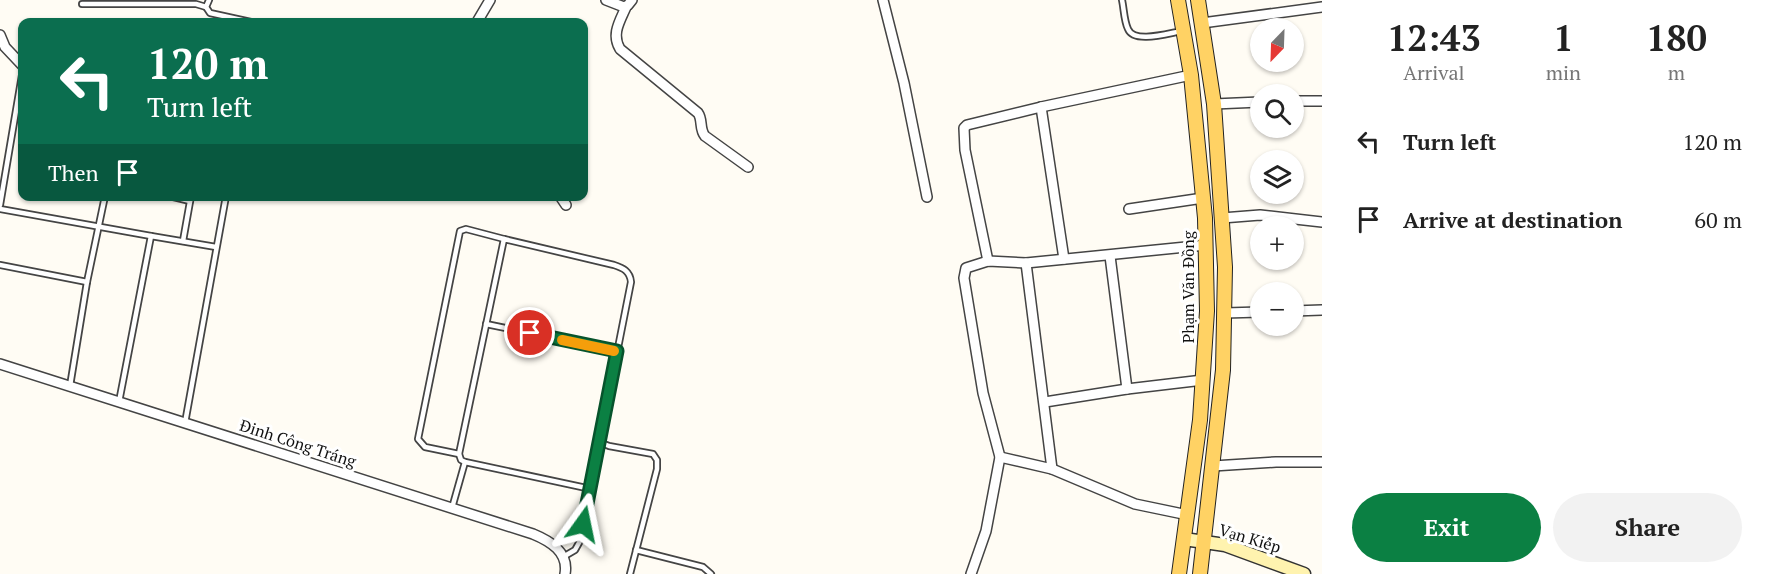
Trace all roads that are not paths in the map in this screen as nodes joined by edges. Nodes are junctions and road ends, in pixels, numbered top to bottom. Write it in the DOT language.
graph roads {
  1 [pos="209,0"];
  2 [pos="490,0"];
  3 [pos="606,0"];
  4 [pos="883,0"];
  5 [pos="1122,0"];
  6 [pos="1178,0"];
  7 [pos="1197,0"];
  8 [pos="82,4"];
  9 [pos="629,4"];
  10 [pos="206,7"];
  11 [pos="1322,7"];
  12 [pos="230,18"];
  13 [pos="479,18"];
  14 [pos="1202,23"];
  15 [pos="1185,31"];
  16 [pos="0,35"];
  17 [pos="18,61"];
  18 [pos="1191,75"];
  19 [pos="18,99"];
  20 [pos="1304,101"];
  21 [pos="1322,101"];
  22 [pos="1250,102"];
  23 [pos="1214,104"];
  24 [pos="1041,107"];
  25 [pos="748,167"];
  26 [pos="927,197"];
  27 [pos="1203,198"];
  28 [pos="104,201"];
  29 [pos="191,201"];
  30 [pos="225,201"];
  31 [pos="563,201"];
  32 [pos="566,205"];
  33 [pos="0,207"];
  34 [pos="1129,209"];
  35 [pos="1222,218"];
  36 [pos="1322,222"];
  37 [pos="99,226"];
  38 [pos="151,236"];
  39 [pos="504,238"];
  40 [pos="183,242"];
  41 [pos="1206,245"];
  42 [pos="216,247"];
  43 [pos="1110,256"];
  44 [pos="1064,260"];
  45 [pos="988,261"];
  46 [pos="1026,262"];
  47 [pos="0,265"];
  48 [pos="87,282"];
  49 [pos="1322,310"];
  50 [pos="1304,311"];
  51 [pos="1250,312"];
  52 [pos="1225,313"];
  53 [pos="486,324"];
  54 [pos="617,351"];
  55 [pos="0,364"];
  56 [pos="1203,381"];
  57 [pos="70,386"];
  58 [pos="1126,388"];
  59 [pos="119,402"];
  60 [pos="1044,402"];
  61 [pos="185,423"];
  62 [pos="600,439"];
  63 [pos="459,454"];
  64 [pos="1000,457"];
  65 [pos="465,462"];
  66 [pos="1322,462"];
  67 [pos="1213,466"];
  68 [pos="1052,469"];
  69 [pos="591,489"];
  70 [pos="452,508"];
  71 [pos="1188,515"];
  72 [pos="1184,539"];
  73 [pos="1204,542"];
  74 [pos="636,550"];
  75 [pos="563,557"];
  76 [pos="565,574"];
  77 [pos="630,574"];
  78 [pos="711,574"];
  79 [pos="971,574"];
  80 [pos="1179,574"];
  81 [pos="1200,574"];
  82 [pos="1304,574"];
  1 -- 10 [label="lane"];
  2 -- 13 [label="street"];
  3 -- 9 [label="street"];
  4 -- 26 [label="street"];
  5 -- 15 [label="lane"];
  6 -- 15 [label="main road, Phạm Văn Đồng"];
  7 -- 14 [label="main road"];
  8 -- 10 [label="lane"];
  9 -- 25 [label="street"];
  10 -- 12 [label="lane"];
  11 -- 14 [label="street"];
  14 -- 23 [label="main road"];
  15 -- 18 [label="main road, Phạm Văn Đồng"];
  16 -- 17 [label="street"];
  18 -- 24 [label="street"];
  18 -- 27 [label="main road, Phạm Văn Đồng"];
  19 -- 33 [label="lane"];
  20 -- 21 [label="street"];
  22 -- 23 [label="street"];
  23 -- 35 [label="main road"];
  24 -- 44 [label="street"];
  24 -- 45 [label="street"];
  27 -- 34 [label="street"];
  27 -- 41 [label="main road, Phạm Văn Đồng"];
  28 -- 37 [label="lane"];
  29 -- 40 [label="lane"];
  30 -- 42 [label="lane"];
  31 -- 32 [label="street"];
  33 -- 37 [label="lane"];
  35 -- 36 [label="street"];
  35 -- 52 [label="main road"];
  37 -- 38 [label="lane"];
  37 -- 48 [label="lane"];
  38 -- 40 [label="lane"];
  38 -- 59 [label="lane"];
  39 -- 53 [label="lane"];
  39 -- 54 [label="lane"];
  39 -- 63 [label="lane"];
  40 -- 42 [label="lane"];
  41 -- 43 [label="street"];
  41 -- 56 [label="main road, Phạm Văn Đồng"];
  42 -- 61 [label="lane"];
  43 -- 44 [label="street"];
  43 -- 58 [label="street"];
  44 -- 46 [label="street"];
  45 -- 46 [label="street"];
  45 -- 64 [label="street"];
  46 -- 60 [label="street"];
  47 -- 48 [label="lane"];
  48 -- 57 [label="lane"];
  49 -- 50 [label="street"];
  51 -- 52 [label="street"];
  52 -- 67 [label="main road"];
  53 -- 54 [label="lane"];
  53 -- 63 [label="lane"];
  54 -- 62 [label="lane"];
  55 -- 57 [label="street, Đinh Công Tráng"];
  56 -- 58 [label="street"];
  56 -- 71 [label="main road, Phạm Văn Đồng"];
  57 -- 59 [label="street, Đinh Công Tráng"];
  58 -- 60 [label="street"];
  59 -- 61 [label="street, Đinh Công Tráng"];
  60 -- 68 [label="street"];
  61 -- 70 [label="street, Đinh Công Tráng"];
  62 -- 69 [label="lane"];
  62 -- 74 [label="lane"];
  63 -- 65 [label="lane"];
  64 -- 68 [label="street"];
  64 -- 79 [label="street"];
  65 -- 69 [label="lane"];
  65 -- 70 [label="lane"];
  66 -- 67 [label="street"];
  67 -- 73 [label="main road"];
  68 -- 71 [label="street"];
  69 -- 75 [label="lane"];
  70 -- 75 [label="street, Đinh Công Tráng"];
  71 -- 72 [label="main road, Phạm Văn Đồng"];
  72 -- 73 [label="street, Vạn Kiếp"];
  72 -- 80 [label="main road, Phạm Văn Đồng"];
  73 -- 81 [label="main road"];
  73 -- 82 [label="street, Vạn Kiếp"];
  74 -- 77 [label="lane"];
  74 -- 78 [label="lane"];
  75 -- 76 [label="street"];
}
